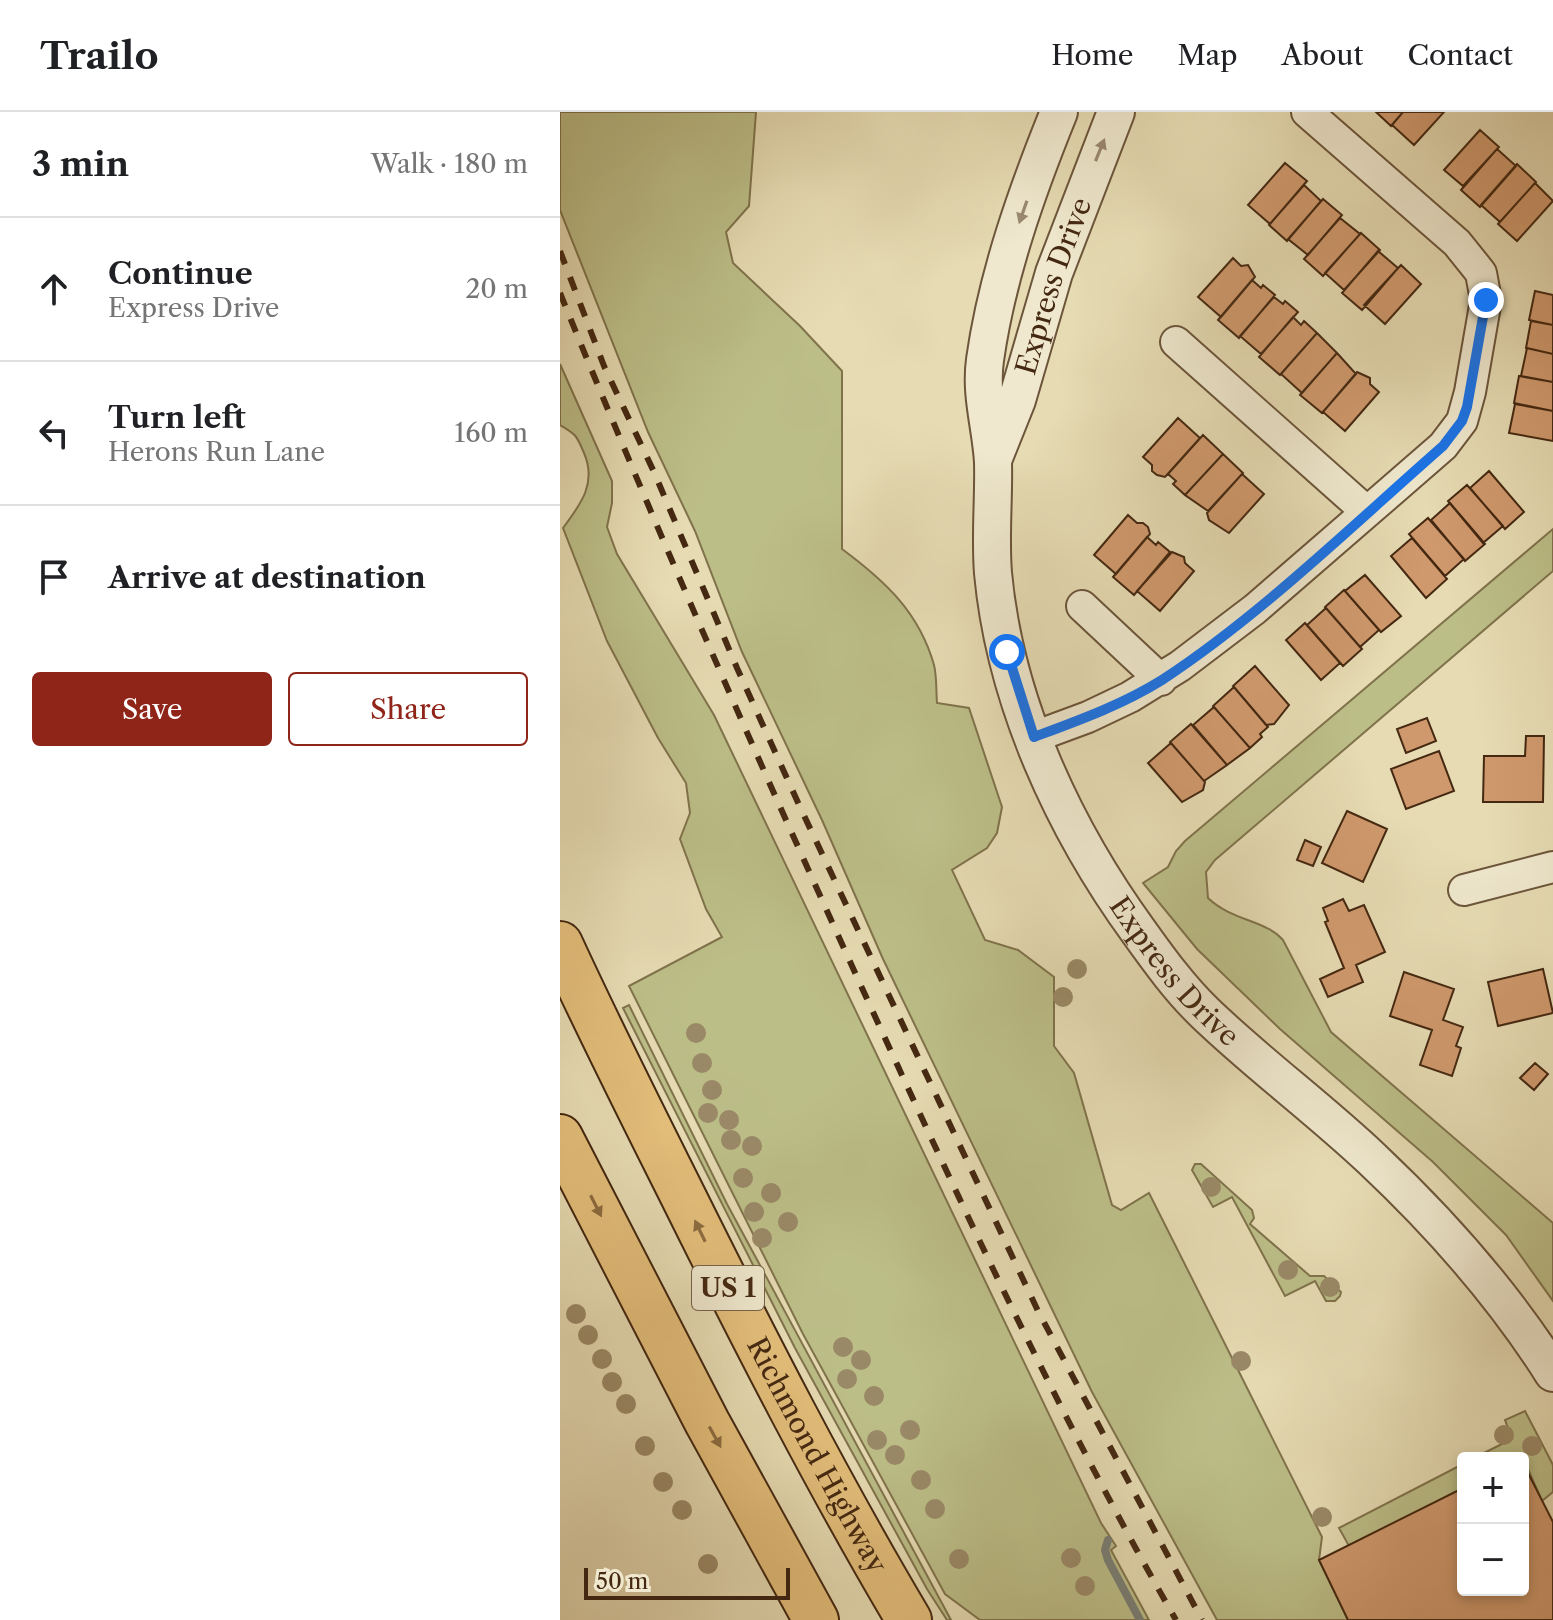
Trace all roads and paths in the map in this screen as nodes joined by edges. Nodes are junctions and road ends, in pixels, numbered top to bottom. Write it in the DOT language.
graph roads {
  1 [pos="1059,112"];
  2 [pos="1116,112"];
  3 [pos="1307,112"];
  4 [pos="1176,342"];
  5 [pos="993,462"];
  6 [pos="1367,512"];
  7 [pos="1082,606"];
  8 [pos="1161,680"];
  9 [pos="1034,737"];
  10 [pos="1553,867"];
  11 [pos="1464,890"];
  12 [pos="561,947"];
  13 [pos="560,1137"];
  14 [pos="1553,1373"];
  15 [pos="816,1620"];
  16 [pos="909,1620"];
  1 -- 5 [label="street, Express Drive, one-way"];
  5 -- 2 [label="street, Express Drive, one-way"];
  3 -- 6 [label="street"];
  4 -- 6 [label="street"];
  5 -- 9 [label="street, Express Drive"];
  6 -- 8 [label="street"];
  7 -- 8 [label="street"];
  8 -- 9 [label="street"];
  9 -- 14 [label="street, Express Drive"];
  10 -- 11 [label="street"];
  16 -- 12 [label="main road, Richmond Highway / US 1, one-way"];
  13 -- 15 [label="main road, US 1, one-way"];
}
